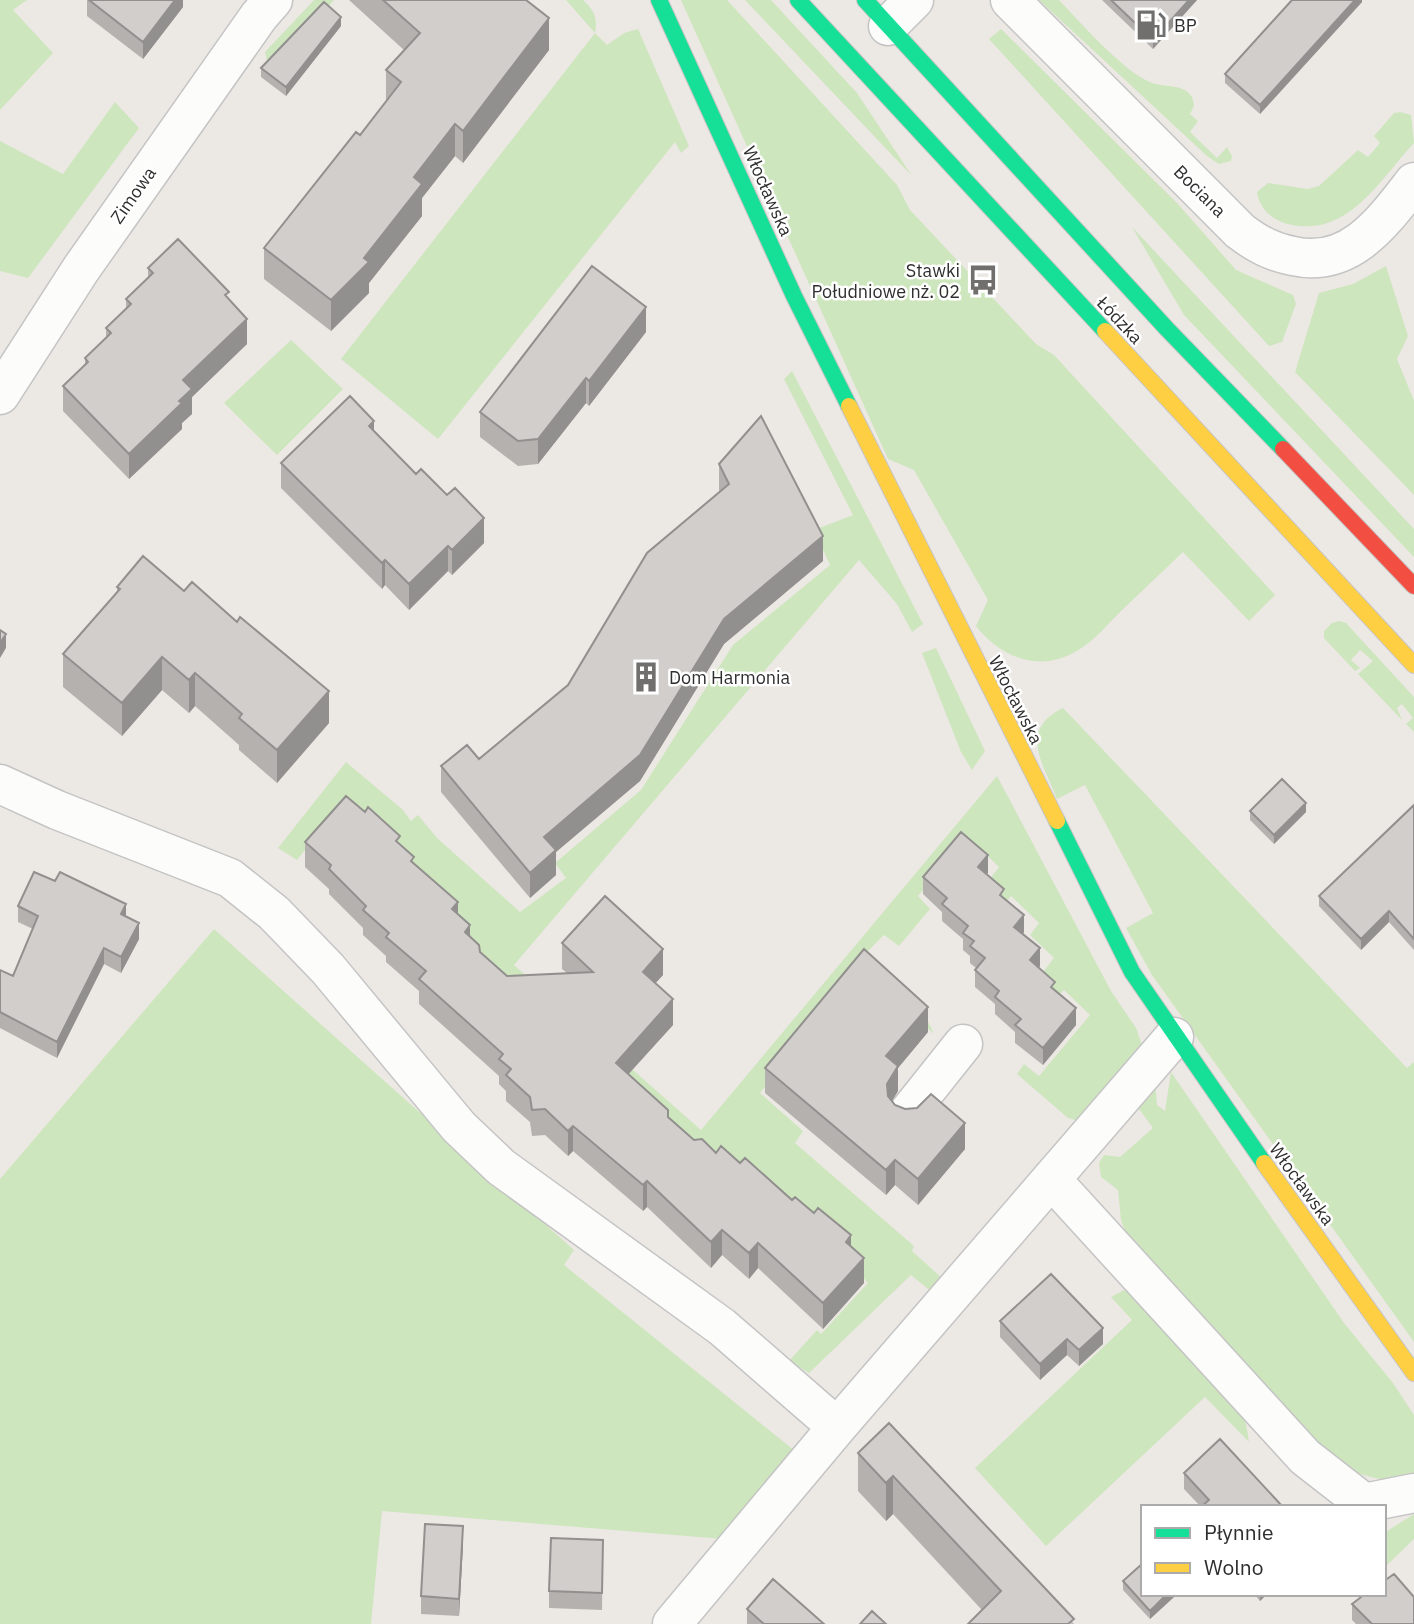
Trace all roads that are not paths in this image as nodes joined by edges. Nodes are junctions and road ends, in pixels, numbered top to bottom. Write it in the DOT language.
graph roads {
  1 [pos="273,0"];
  2 [pos="659,0"];
  3 [pos="798,0"];
  4 [pos="1010,0"];
  5 [pos="889,9"];
  6 [pos="1414,182"];
  7 [pos="0,395"];
  8 [pos="1414,586"];
  9 [pos="1414,665"];
  10 [pos="0,784"];
  11 [pos="1174,1037"];
  12 [pos="963,1044"];
  13 [pos="908,1113"];
  14 [pos="1051,1179"];
  15 [pos="1414,1373"];
  16 [pos="837,1427"];
  17 [pos="1414,1493"];
  18 [pos="672,1624"];
  1 -- 7 [label="street, Zimowa"];
  2 -- 11 [label="main road, Włocławska"];
  3 -- 9 [label="main road, Łódzka"];
  4 -- 6 [label="street, Bociana"];
  5 -- 8 [label="main road, Łódzka"];
  10 -- 16 [label="street"];
  11 -- 14 [label="street"];
  11 -- 15 [label="main road, Włocławska"];
  12 -- 13 [label="street"];
  14 -- 16 [label="street"];
  14 -- 17 [label="street"];
  16 -- 18 [label="street"];
}
